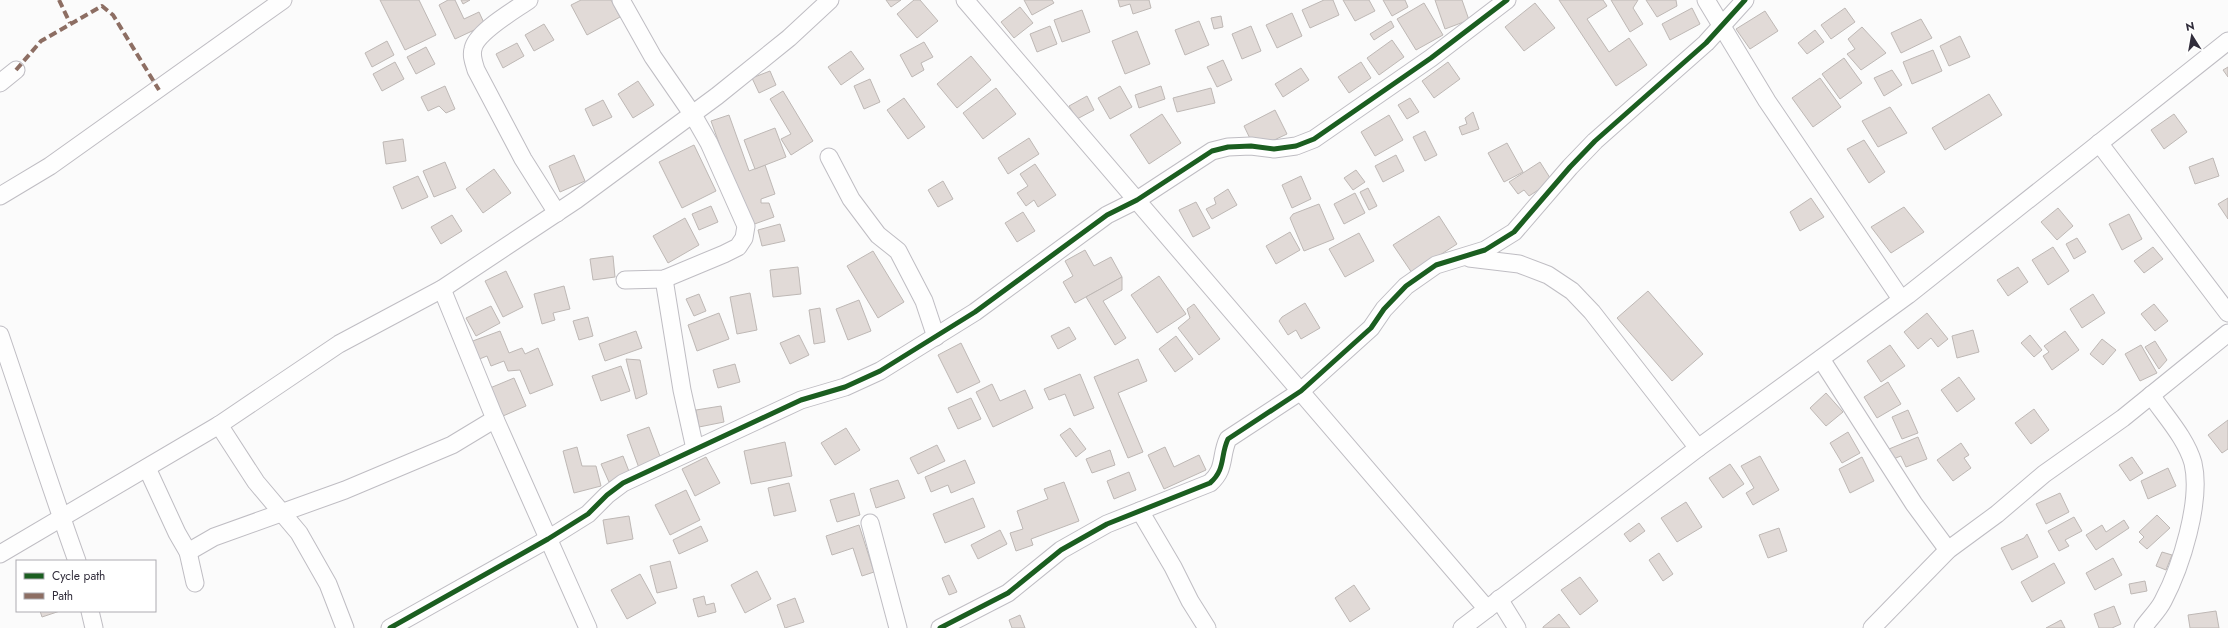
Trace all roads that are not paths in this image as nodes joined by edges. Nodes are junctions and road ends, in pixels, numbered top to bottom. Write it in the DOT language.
graph roads {
  1 [pos="283,0"];
  2 [pos="529,0"];
  3 [pos="621,0"];
  4 [pos="830,0"];
  5 [pos="965,0"];
  6 [pos="1507,0"];
  7 [pos="1706,0"];
  8 [pos="1745,0"];
  9 [pos="1722,26"];
  10 [pos="2228,41"];
  11 [pos="16,70"];
  12 [pos="0,83"];
  13 [pos="693,115"];
  14 [pos="2099,143"];
  15 [pos="829,157"];
  16 [pos="0,196"];
  17 [pos="1137,200"];
  18 [pos="557,213"];
  19 [pos="1465,257"];
  20 [pos="664,279"];
  21 [pos="625,280"];
  22 [pos="442,289"];
  23 [pos="1901,299"];
  24 [pos="2228,313"];
  25 [pos="2228,333"];
  26 [pos="0,335"];
  27 [pos="936,337"];
  28 [pos="1821,359"];
  29 [pos="1301,391"];
  30 [pos="2151,395"];
  31 [pos="495,419"];
  32 [pos="219,425"];
  33 [pos="1698,448"];
  34 [pos="695,449"];
  35 [pos="147,468"];
  36 [pos="1140,511"];
  37 [pos="283,512"];
  38 [pos="62,518"];
  39 [pos="870,523"];
  40 [pos="548,539"];
  41 [pos="1948,550"];
  42 [pos="188,552"];
  43 [pos="0,554"];
  44 [pos="77,560"];
  45 [pos="195,583"];
  46 [pos="1493,604"];
  47 [pos="90,612"];
  48 [pos="94,628"];
  49 [pos="345,628"];
  50 [pos="390,628"];
  51 [pos="588,628"];
  52 [pos="898,628"];
  53 [pos="940,628"];
  54 [pos="1207,628"];
  55 [pos="1462,628"];
  56 [pos="1517,628"];
  57 [pos="1872,628"];
  58 [pos="2143,628"];
  1 -- 16 [label="street"];
  2 -- 18 [label="street"];
  3 -- 13 [label="street"];
  4 -- 13 [label="street"];
  5 -- 17 [label="street"];
  6 -- 17 [label="street"];
  7 -- 9 [label="street"];
  8 -- 9 [label="street"];
  9 -- 19 [label="street"];
  9 -- 23 [label="street"];
  10 -- 14 [label="street"];
  11 -- 12 [label="street"];
  13 -- 18 [label="street"];
  13 -- 20 [label="street"];
  14 -- 23 [label="street"];
  14 -- 24 [label="street"];
  15 -- 27 [label="street"];
  17 -- 27 [label="street"];
  17 -- 29 [label="street"];
  18 -- 22 [label="street"];
  19 -- 29 [label="street"];
  19 -- 33 [label="street"];
  20 -- 21 [label="street"];
  20 -- 34 [label="street"];
  22 -- 31 [label="street"];
  22 -- 32 [label="street"];
  23 -- 28 [label="street"];
  25 -- 30 [label="street"];
  26 -- 38 [label="street"];
  27 -- 34 [label="street"];
  28 -- 33 [label="street"];
  28 -- 41 [label="street"];
  29 -- 36 [label="street"];
  29 -- 46 [label="street"];
  30 -- 41 [label="street"];
  30 -- 58 [label="street"];
  31 -- 37 [label="street"];
  31 -- 40 [label="street"];
  32 -- 35 [label="street"];
  32 -- 37 [label="street"];
  33 -- 46 [label="street"];
  34 -- 40 [label="street"];
  35 -- 38 [label="street"];
  35 -- 42 [label="street"];
  36 -- 53 [label="street"];
  36 -- 54 [label="street"];
  37 -- 42 [label="street"];
  37 -- 49 [label="street"];
  38 -- 43 [label="street"];
  38 -- 44 [label="street"];
  39 -- 52 [label="street"];
  40 -- 50 [label="street"];
  40 -- 51 [label="street"];
  41 -- 57 [label="street"];
  42 -- 45 [label="street"];
  46 -- 55 [label="street"];
  46 -- 56 [label="street"];
  47 -- 48 [label="street"];
}
